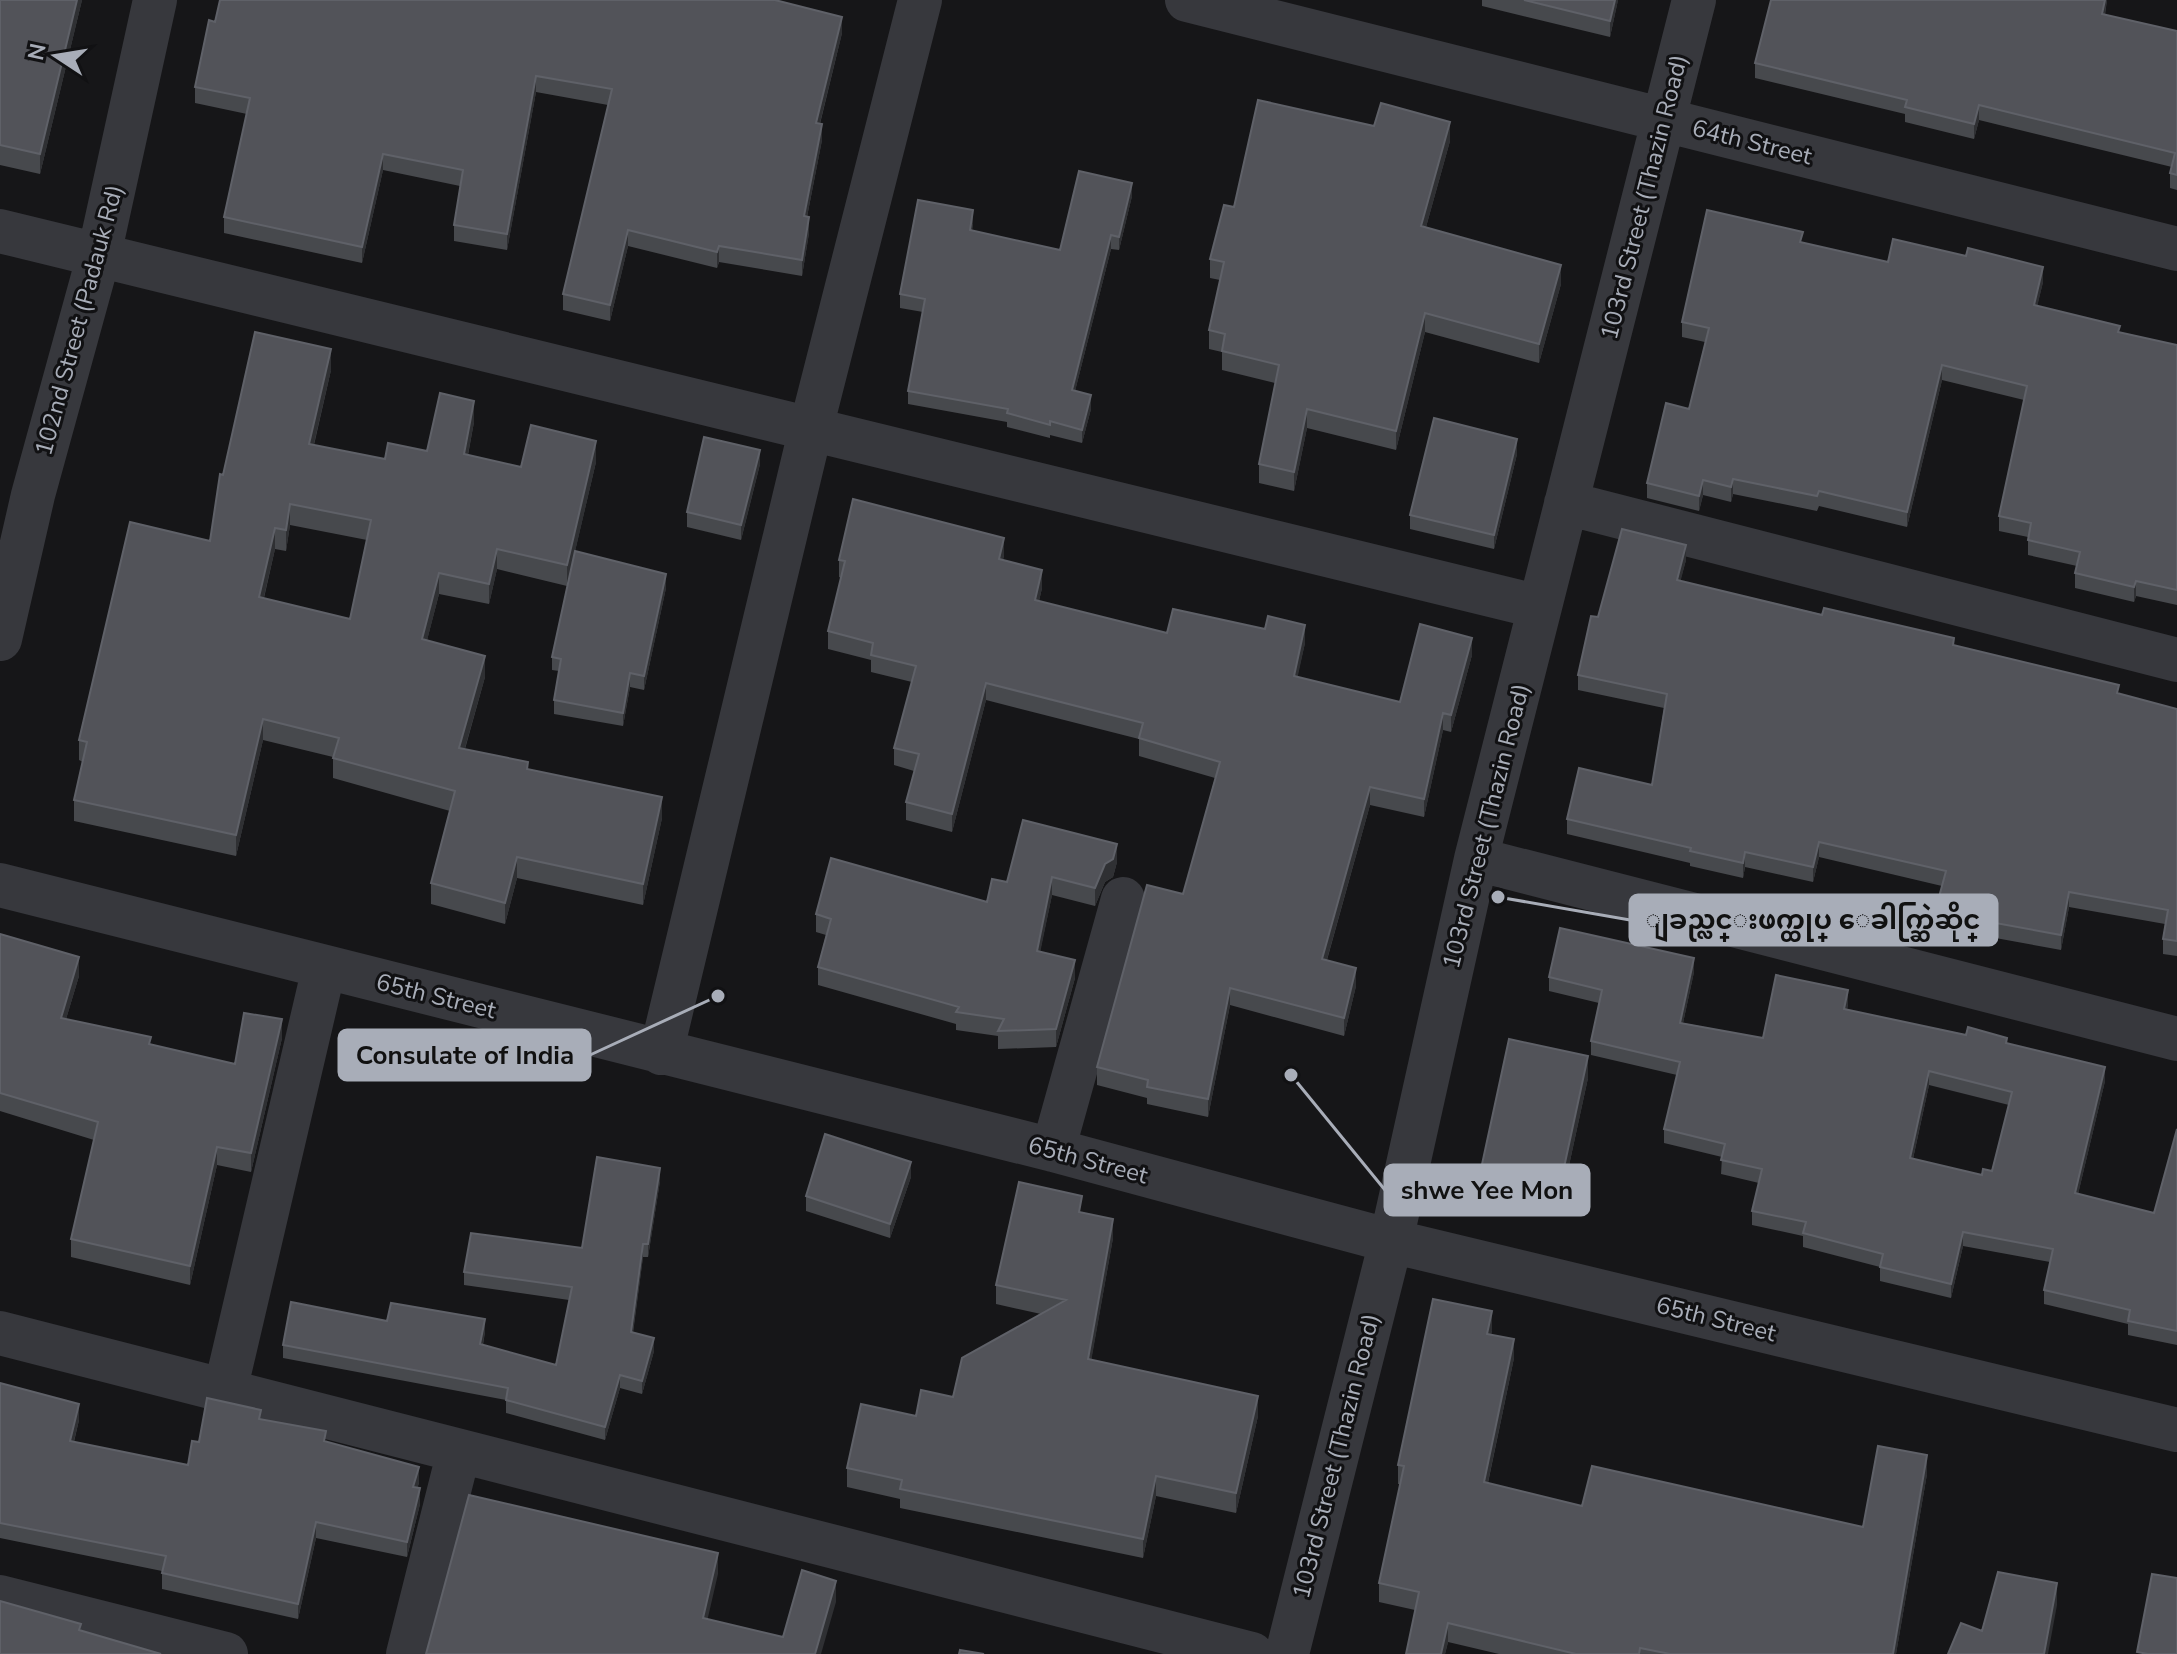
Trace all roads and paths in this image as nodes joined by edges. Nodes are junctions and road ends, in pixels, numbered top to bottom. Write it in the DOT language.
graph roads {
  1 [pos="155,0"];
  2 [pos="920,0"];
  3 [pos="1187,0"];
  4 [pos="1694,0"];
  5 [pos="1664,120"];
  6 [pos="0,231"];
  7 [pos="2177,249"];
  8 [pos="99,255"];
  9 [pos="811,428"];
  10 [pos="16,492"];
  11 [pos="1566,503"];
  12 [pos="1540,607"];
  13 [pos="0,639"];
  14 [pos="2177,660"];
  15 [pos="1476,859"];
  16 [pos="0,885"];
  17 [pos="1123,899"];
  18 [pos="324,968"];
  19 [pos="2177,1039"];
  20 [pos="661,1053"];
  21 [pos="1053,1150"];
  22 [pos="1391,1241"];
  23 [pos="0,1333"];
  24 [pos="225,1391"];
  25 [pos="2177,1430"];
  26 [pos="459,1451"];
  27 [pos="0,1597"];
  28 [pos="226,1654"];
  29 [pos="408,1654"];
  30 [pos="1252,1654"];
  31 [pos="1287,1654"];
  1 -- 8 [label="street, 102nd Street (Padauk Rd)"];
  2 -- 9 [label="street"];
  3 -- 5 [label="street, 64th Street"];
  4 -- 5 [label="street, 103rd Street (Thazin Road)"];
  5 -- 7 [label="street, 64th Street"];
  5 -- 11 [label="street, 103rd Street (Thazin Road)"];
  6 -- 8 [label="street"];
  8 -- 9 [label="street"];
  8 -- 10 [label="street, 102nd Street (Padauk Rd)"];
  9 -- 12 [label="street"];
  9 -- 20 [label="street"];
  10 -- 13 [label="street, 102nd Street (Padauk Rd)"];
  11 -- 12 [label="street, 103rd Street (Thazin Road)"];
  11 -- 14 [label="street"];
  12 -- 15 [label="street, 103rd Street (Thazin Road)"];
  15 -- 19 [label="street"];
  15 -- 22 [label="street, 103rd Street (Thazin Road)"];
  16 -- 18 [label="street, 65th Street"];
  17 -- 21 [label="street"];
  18 -- 20 [label="street, 65th Street"];
  18 -- 24 [label="street"];
  20 -- 21 [label="street, 65th Street"];
  21 -- 22 [label="street, 65th Street"];
  22 -- 25 [label="street, 65th Street"];
  22 -- 31 [label="street, 103rd Street (Thazin Road)"];
  23 -- 24 [label="street"];
  24 -- 26 [label="street"];
  26 -- 29 [label="street"];
  26 -- 30 [label="street"];
  27 -- 28 [label="street"];
}
